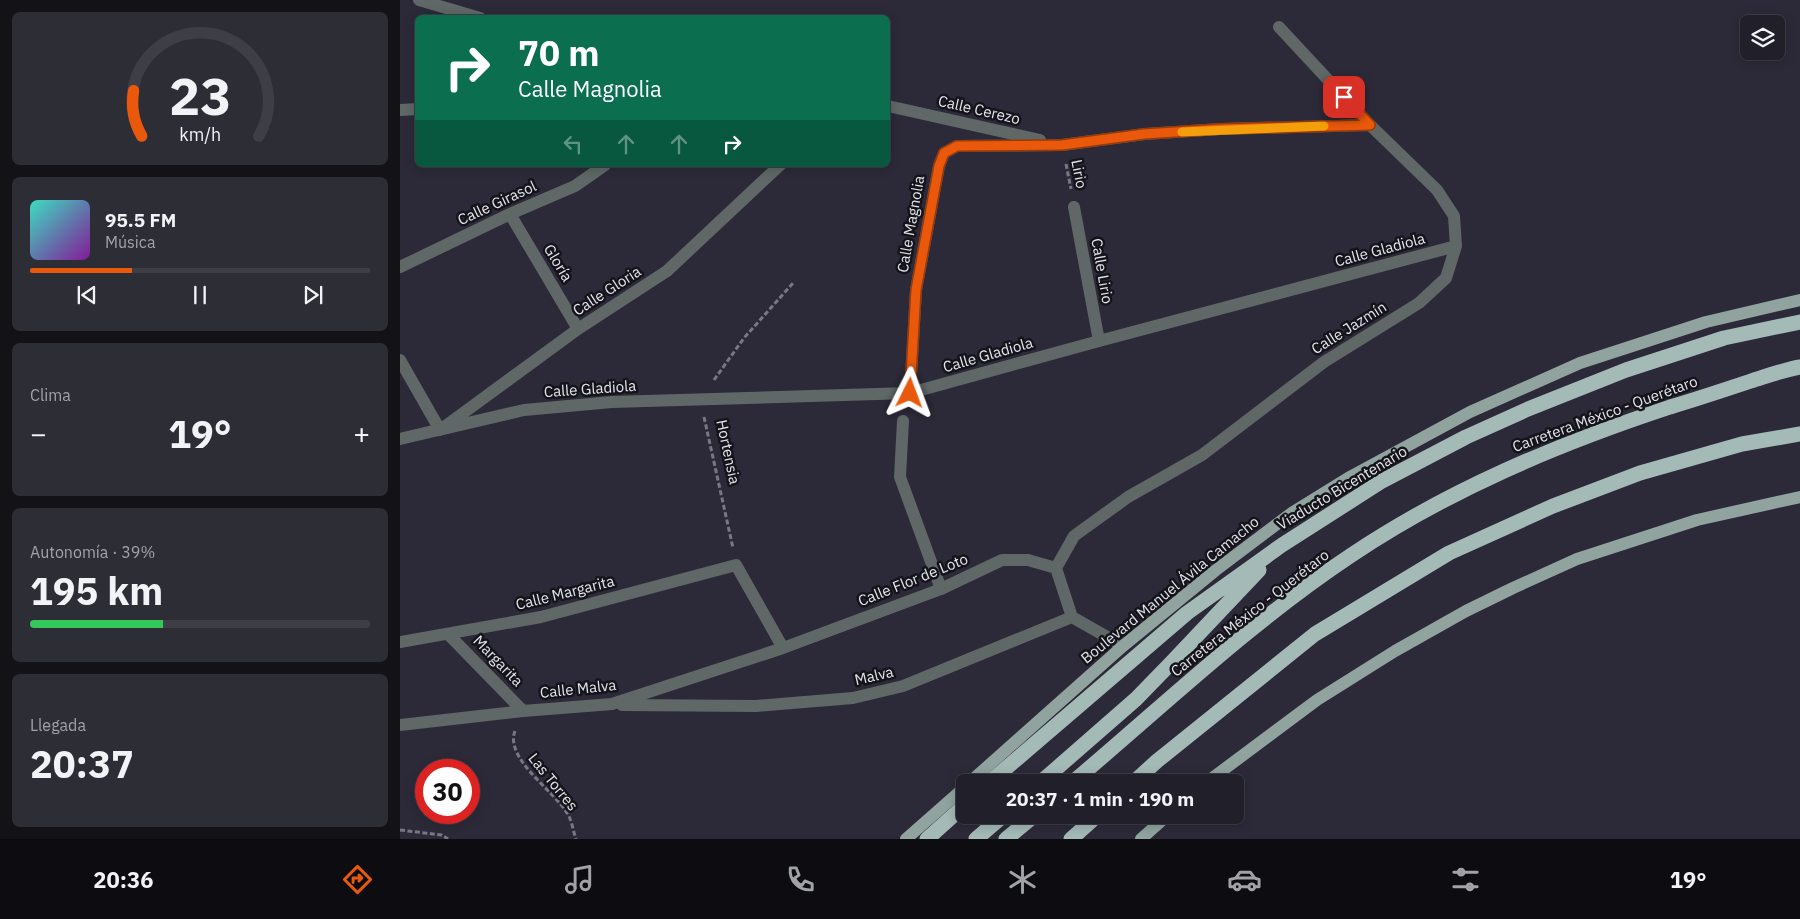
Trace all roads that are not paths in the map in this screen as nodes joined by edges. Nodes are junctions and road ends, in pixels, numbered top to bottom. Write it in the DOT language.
graph roads {
  1 [pos="419,0"];
  2 [pos="470,15"];
  3 [pos="1279,27"];
  4 [pos="890,106"];
  5 [pos="415,109"];
  6 [pos="400,110"];
  7 [pos="1370,125"];
  8 [pos="1062,145"];
  9 [pos="602,167"];
  10 [pos="778,167"];
  11 [pos="1074,207"];
  12 [pos="510,214"];
  13 [pos="1456,246"];
  14 [pos="400,267"];
  15 [pos="1800,300"];
  16 [pos="1800,322"];
  17 [pos="578,328"];
  18 [pos="1099,341"];
  19 [pos="400,360"];
  20 [pos="1800,367"];
  21 [pos="910,393"];
  22 [pos="903,422"];
  23 [pos="440,430"];
  24 [pos="1800,434"];
  25 [pos="400,439"];
  26 [pos="1800,497"];
  27 [pos="1282,545"];
  28 [pos="1056,568"];
  29 [pos="941,589"];
  30 [pos="1072,617"];
  31 [pos="448,635"];
  32 [pos="400,642"];
  33 [pos="1123,646"];
  34 [pos="783,648"];
  35 [pos="612,704"];
  36 [pos="523,711"];
  37 [pos="400,724"];
  38 [pos="979,774"];
  39 [pos="999,774"];
  40 [pos="1050,774"];
  41 [pos="1082,774"];
  42 [pos="1144,774"];
  43 [pos="1218,774"];
  44 [pos="956,795"];
  45 [pos="956,813"];
  46 [pos="994,824"];
  47 [pos="1024,824"];
  48 [pos="1088,824"];
  49 [pos="1158,824"];
  50 [pos="906,839"];
  51 [pos="927,839"];
  52 [pos="976,839"];
  53 [pos="1006,839"];
  54 [pos="1071,839"];
  55 [pos="1141,839"];
  1 -- 2 [label="street"];
  3 -- 7 [label="street, Calle Jazmín"];
  4 -- 8 [label="street, Calle Cerezo"];
  5 -- 6 [label="street"];
  7 -- 8 [label="street"];
  7 -- 13 [label="street, Calle Jazmín"];
  8 -- 21 [label="street, Calle Magnolia"];
  9 -- 12 [label="street, Calle Girasol"];
  10 -- 17 [label="street, Calle Gloria"];
  11 -- 18 [label="street, Calle Lirio"];
  12 -- 14 [label="street, Calle Girasol"];
  12 -- 17 [label="street, Gloría"];
  13 -- 18 [label="street, Calle Gladiola"];
  13 -- 28 [label="street, Calle Jazmín"];
  15 -- 33 [label="main road, Boulevard Manuel Ávila Camacho"];
  16 -- 27 [label="highway, Viaducto Bicentenario"];
  17 -- 23 [label="street, Calle Gloria"];
  18 -- 21 [label="street, Calle Gladiola"];
  19 -- 23 [label="street"];
  20 -- 41 [label="highway, Carretera México - Querétaro"];
  21 -- 23 [label="street, Calle Gladiola"];
  22 -- 29 [label="street"];
  23 -- 25 [label="street, Calle Gladiola"];
  24 -- 42 [label="highway"];
  26 -- 43 [label="main road"];
  27 -- 39 [label="highway, Viaducto Bicentenario"];
  27 -- 40 [label="highway"];
  28 -- 29 [label="street, Calle Flor de Loto"];
  28 -- 30 [label="street"];
  29 -- 34 [label="street, Calle Flor de Loto"];
  30 -- 33 [label="street"];
  30 -- 35 [label="street, Malva"];
  31 -- 32 [label="street, Calle Margarita"];
  31 -- 34 [label="street, Calle Margarita"];
  31 -- 36 [label="street, Margarita"];
  33 -- 38 [label="main road, Boulevard Manuel Ávila Camacho"];
  34 -- 35 [label="street, Calle Malva"];
  35 -- 36 [label="street, Calle Malva"];
  36 -- 37 [label="street, Calle Malva"];
  44 -- 50 [label="main road"];
  45 -- 51 [label="highway"];
  46 -- 52 [label="highway"];
  47 -- 53 [label="highway"];
  48 -- 54 [label="highway"];
  49 -- 55 [label="main road"];
}
